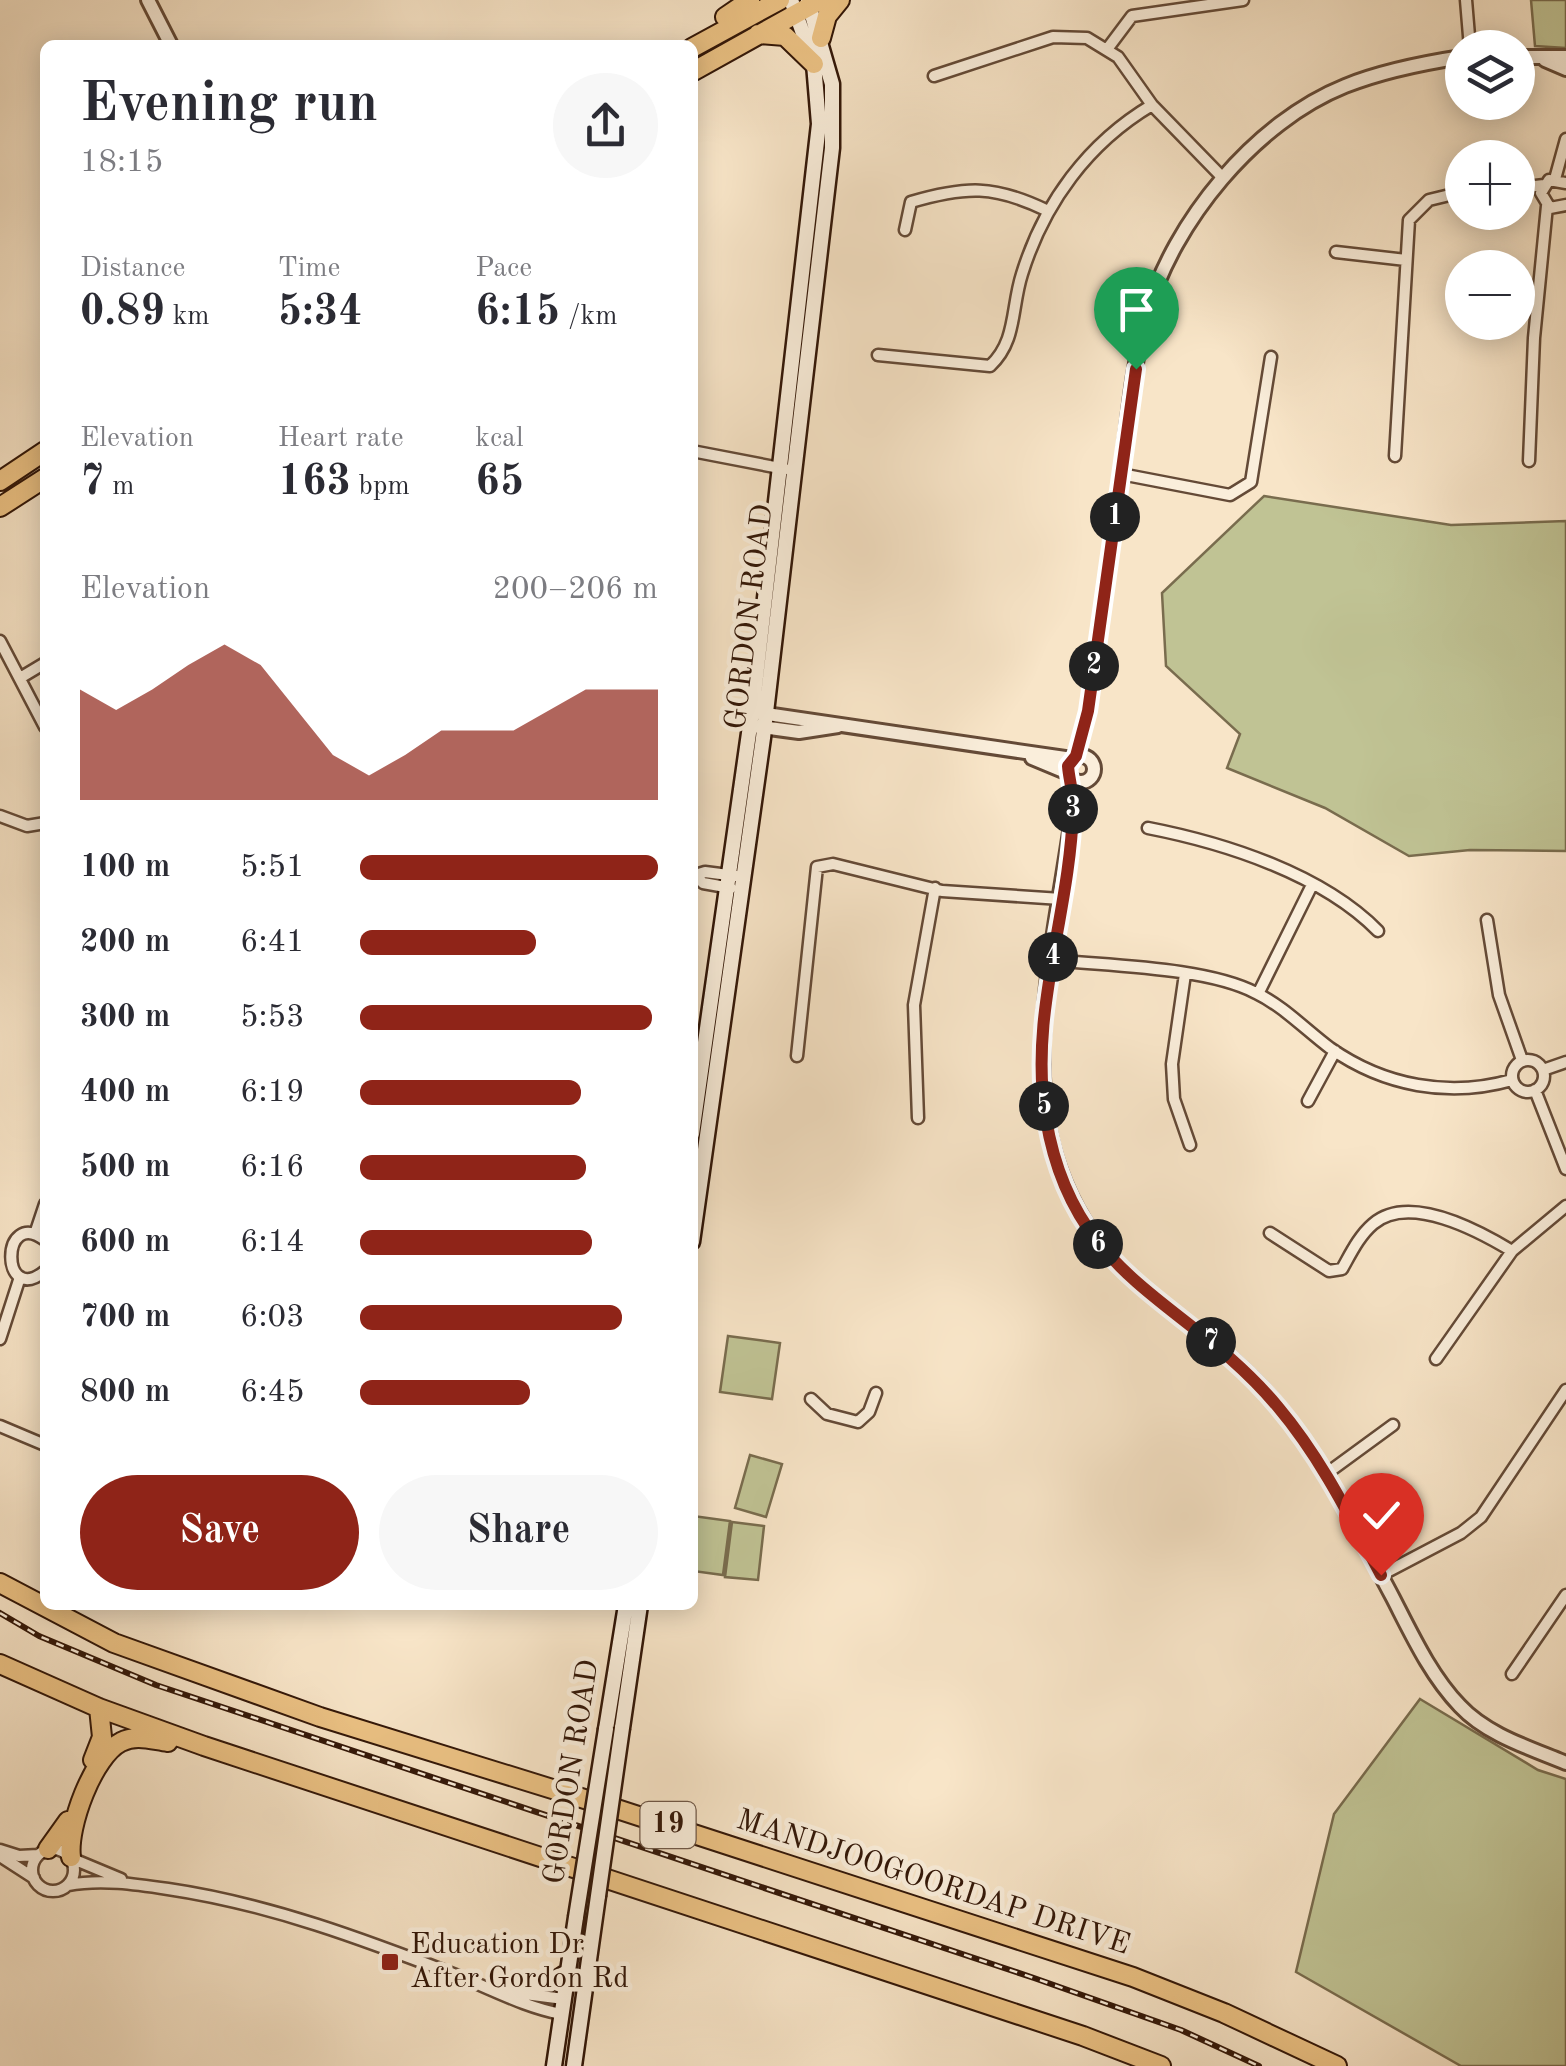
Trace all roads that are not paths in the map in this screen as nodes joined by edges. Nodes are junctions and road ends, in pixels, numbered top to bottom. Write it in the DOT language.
graph roads {
  1 [pos="148,0"];
  2 [pos="750,0"];
  3 [pos="840,0"];
  4 [pos="1244,0"];
  5 [pos="1466,0"];
  6 [pos="801,3"];
  7 [pos="1468,30"];
  8 [pos="755,34"];
  9 [pos="822,38"];
  10 [pos="168,40"];
  11 [pos="685,40"];
  12 [pos="698,46"];
  13 [pos="1108,48"];
  14 [pos="1535,57"];
  15 [pos="1538,57"];
  16 [pos="1566,57"];
  17 [pos="1445,61"];
  18 [pos="814,64"];
  19 [pos="698,68"];
  20 [pos="1566,69"];
  21 [pos="934,76"];
  22 [pos="1152,106"];
  23 [pos="1566,139"];
  24 [pos="1566,170"];
  25 [pos="1222,177"];
  26 [pos="1562,181"];
  27 [pos="1445,196"];
  28 [pos="819,200"];
  29 [pos="1552,200"];
  30 [pos="1046,210"];
  31 [pos="905,230"];
  32 [pos="1336,252"];
  33 [pos="1406,260"];
  34 [pos="878,355"];
  35 [pos="1270,356"];
  36 [pos="698,453"];
  37 [pos="40,455"];
  38 [pos="1395,456"];
  39 [pos="1529,461"];
  40 [pos="789,469"];
  41 [pos="1122,474"];
  42 [pos="0,481"];
  43 [pos="40,481"];
  44 [pos="2,507"];
  45 [pos="0,641"];
  46 [pos="40,665"];
  47 [pos="20,678"];
  48 [pos="40,718"];
  49 [pos="759,720"];
  50 [pos="1075,765"];
  51 [pos="1089,779"];
  52 [pos="1073,811"];
  53 [pos="0,816"];
  54 [pos="40,823"];
  55 [pos="1148,828"];
  56 [pos="698,880"];
  57 [pos="736,882"];
  58 [pos="1311,886"];
  59 [pos="935,888"];
  60 [pos="1061,899"];
  61 [pos="1487,920"];
  62 [pos="1378,931"];
  63 [pos="1053,960"];
  64 [pos="1184,974"];
  65 [pos="1258,994"];
  66 [pos="1335,1051"];
  67 [pos="797,1056"];
  68 [pos="1522,1060"];
  69 [pos="1566,1062"];
  70 [pos="1543,1070"];
  71 [pos="1512,1080"];
  72 [pos="1535,1090"];
  73 [pos="698,1100"];
  74 [pos="1308,1101"];
  75 [pos="918,1118"];
  76 [pos="1190,1145"];
  77 [pos="1566,1170"];
  78 [pos="698,1193"];
  79 [pos="1566,1206"];
  80 [pos="1270,1233"];
  81 [pos="40,1237"];
  82 [pos="4,1246"];
  83 [pos="1512,1250"];
  84 [pos="40,1274"];
  85 [pos="20,1278"];
  86 [pos="0,1339"];
  87 [pos="1436,1358"];
  88 [pos="1566,1390"];
  89 [pos="876,1393"];
  90 [pos="812,1400"];
  91 [pos="1393,1424"];
  92 [pos="0,1426"];
  93 [pos="40,1442"];
  94 [pos="1326,1474"];
  95 [pos="1381,1575"];
  96 [pos="0,1583"];
  97 [pos="1566,1594"];
  98 [pos="40,1604"];
  99 [pos="51,1610"];
  100 [pos="626,1610"];
  101 [pos="639,1610"];
  102 [pos="0,1664"];
  103 [pos="1512,1674"];
  104 [pos="99,1708"];
  105 [pos="614,1729"];
  106 [pos="204,1746"];
  107 [pos="1566,1763"];
  108 [pos="43,1852"];
  109 [pos="0,1853"];
  110 [pos="71,1858"];
  111 [pos="34,1878"];
  112 [pos="139,1884"];
  113 [pos="68,1885"];
  114 [pos="568,1971"];
  115 [pos="492,1989"];
  116 [pos="510,1992"];
  117 [pos="562,2006"];
  118 [pos="554,2066"];
  119 [pos="574,2066"];
  120 [pos="1161,2066"];
  121 [pos="1338,2066"];
  1 -- 10 [label="street"];
  2 -- 11 [label="highway"];
  3 -- 9 [label="highway"];
  4 -- 13 [label="street"];
  5 -- 7 [label="street"];
  6 -- 8 [label="highway"];
  6 -- 9 [label="main road, GORDON ROAD"];
  6 -- 12 [label="highway"];
  6 -- 18 [label="main road, GORDON ROAD"];
  8 -- 18 [label="highway"];
  8 -- 19 [label="highway"];
  9 -- 28 [label="main road, GORDON ROAD"];
  13 -- 21 [label="street"];
  13 -- 22 [label="street"];
  14 -- 15 [label="street"];
  15 -- 16 [label="street"];
  15 -- 20 [label="street"];
  17 -- 25 [label="street"];
  18 -- 28 [label="main road, GORDON ROAD"];
  22 -- 25 [label="street"];
  22 -- 30 [label="street"];
  23 -- 26 [label="street"];
  24 -- 26 [label="street"];
  25 -- 41 [label="street"];
  26 -- 29 [label="street"];
  27 -- 33 [label="street"];
  28 -- 40 [label="main road, GORDON ROAD"];
  29 -- 39 [label="street"];
  30 -- 31 [label="street"];
  30 -- 34 [label="street"];
  32 -- 33 [label="street"];
  33 -- 38 [label="street"];
  35 -- 41 [label="street"];
  36 -- 40 [label="street"];
  37 -- 42 [label="highway"];
  40 -- 49 [label="main road, GORDON ROAD"];
  41 -- 50 [label="street"];
  43 -- 44 [label="highway"];
  45 -- 47 [label="street"];
  46 -- 47 [label="street"];
  47 -- 48 [label="street"];
  49 -- 50 [label="street"];
  49 -- 57 [label="main road, GORDON ROAD"];
  50 -- 51 [label="street"];
  50 -- 51 [label="street"];
  50 -- 52 [label="street"];
  51 -- 52 [label="street"];
  52 -- 60 [label="street"];
  53 -- 54 [label="street"];
  55 -- 58 [label="street"];
  56 -- 57 [label="street"];
  57 -- 73 [label="main road, GORDON ROAD"];
  57 -- 78 [label="main road, GORDON ROAD"];
  58 -- 62 [label="street"];
  58 -- 65 [label="street"];
  59 -- 60 [label="street"];
  59 -- 67 [label="street"];
  59 -- 75 [label="street"];
  60 -- 63 [label="street"];
  61 -- 68 [label="street"];
  63 -- 64 [label="street"];
  63 -- 94 [label="street"];
  64 -- 65 [label="street"];
  64 -- 76 [label="street"];
  65 -- 66 [label="street"];
  66 -- 71 [label="street"];
  66 -- 74 [label="street"];
  68 -- 70 [label="street"];
  68 -- 71 [label="street"];
  69 -- 70 [label="street"];
  70 -- 72 [label="street"];
  71 -- 72 [label="street"];
  72 -- 77 [label="street"];
  79 -- 83 [label="street"];
  80 -- 83 [label="street"];
  81 -- 82 [label="street"];
  82 -- 85 [label="street"];
  83 -- 87 [label="street"];
  84 -- 85 [label="street"];
  85 -- 86 [label="street"];
  88 -- 95 [label="street"];
  89 -- 90 [label="street"];
  91 -- 94 [label="street"];
  92 -- 93 [label="street"];
  94 -- 95 [label="street"];
  95 -- 107 [label="street"];
  96 -- 98 [label="highway, MANDJOOGOORDAP DRIVE / 19"];
  97 -- 103 [label="street"];
  99 -- 121 [label="highway, MANDJOOGOORDAP DRIVE / 19"];
  100 -- 105 [label="main road, GORDON ROAD"];
  101 -- 105 [label="main road, GORDON ROAD"];
  102 -- 104 [label="highway, 19"];
  104 -- 106 [label="highway, 19"];
  104 -- 108 [label="highway"];
  105 -- 114 [label="main road, GORDON ROAD, bridge"];
  105 -- 119 [label="main road, GORDON ROAD, bridge"];
  106 -- 110 [label="highway"];
  106 -- 120 [label="highway, 19"];
  108 -- 109 [label="street"];
  108 -- 110 [label="street"];
  108 -- 111 [label="street"];
  109 -- 111 [label="street"];
  110 -- 112 [label="street"];
  110 -- 113 [label="street"];
  111 -- 113 [label="street"];
  112 -- 113 [label="street"];
  112 -- 115 [label="street"];
  114 -- 116 [label="main road"];
  114 -- 117 [label="main road, GORDON ROAD"];
  115 -- 116 [label="street"];
  115 -- 117 [label="street"];
  116 -- 117 [label="street"];
  117 -- 118 [label="main road, GORDON ROAD"];
}
